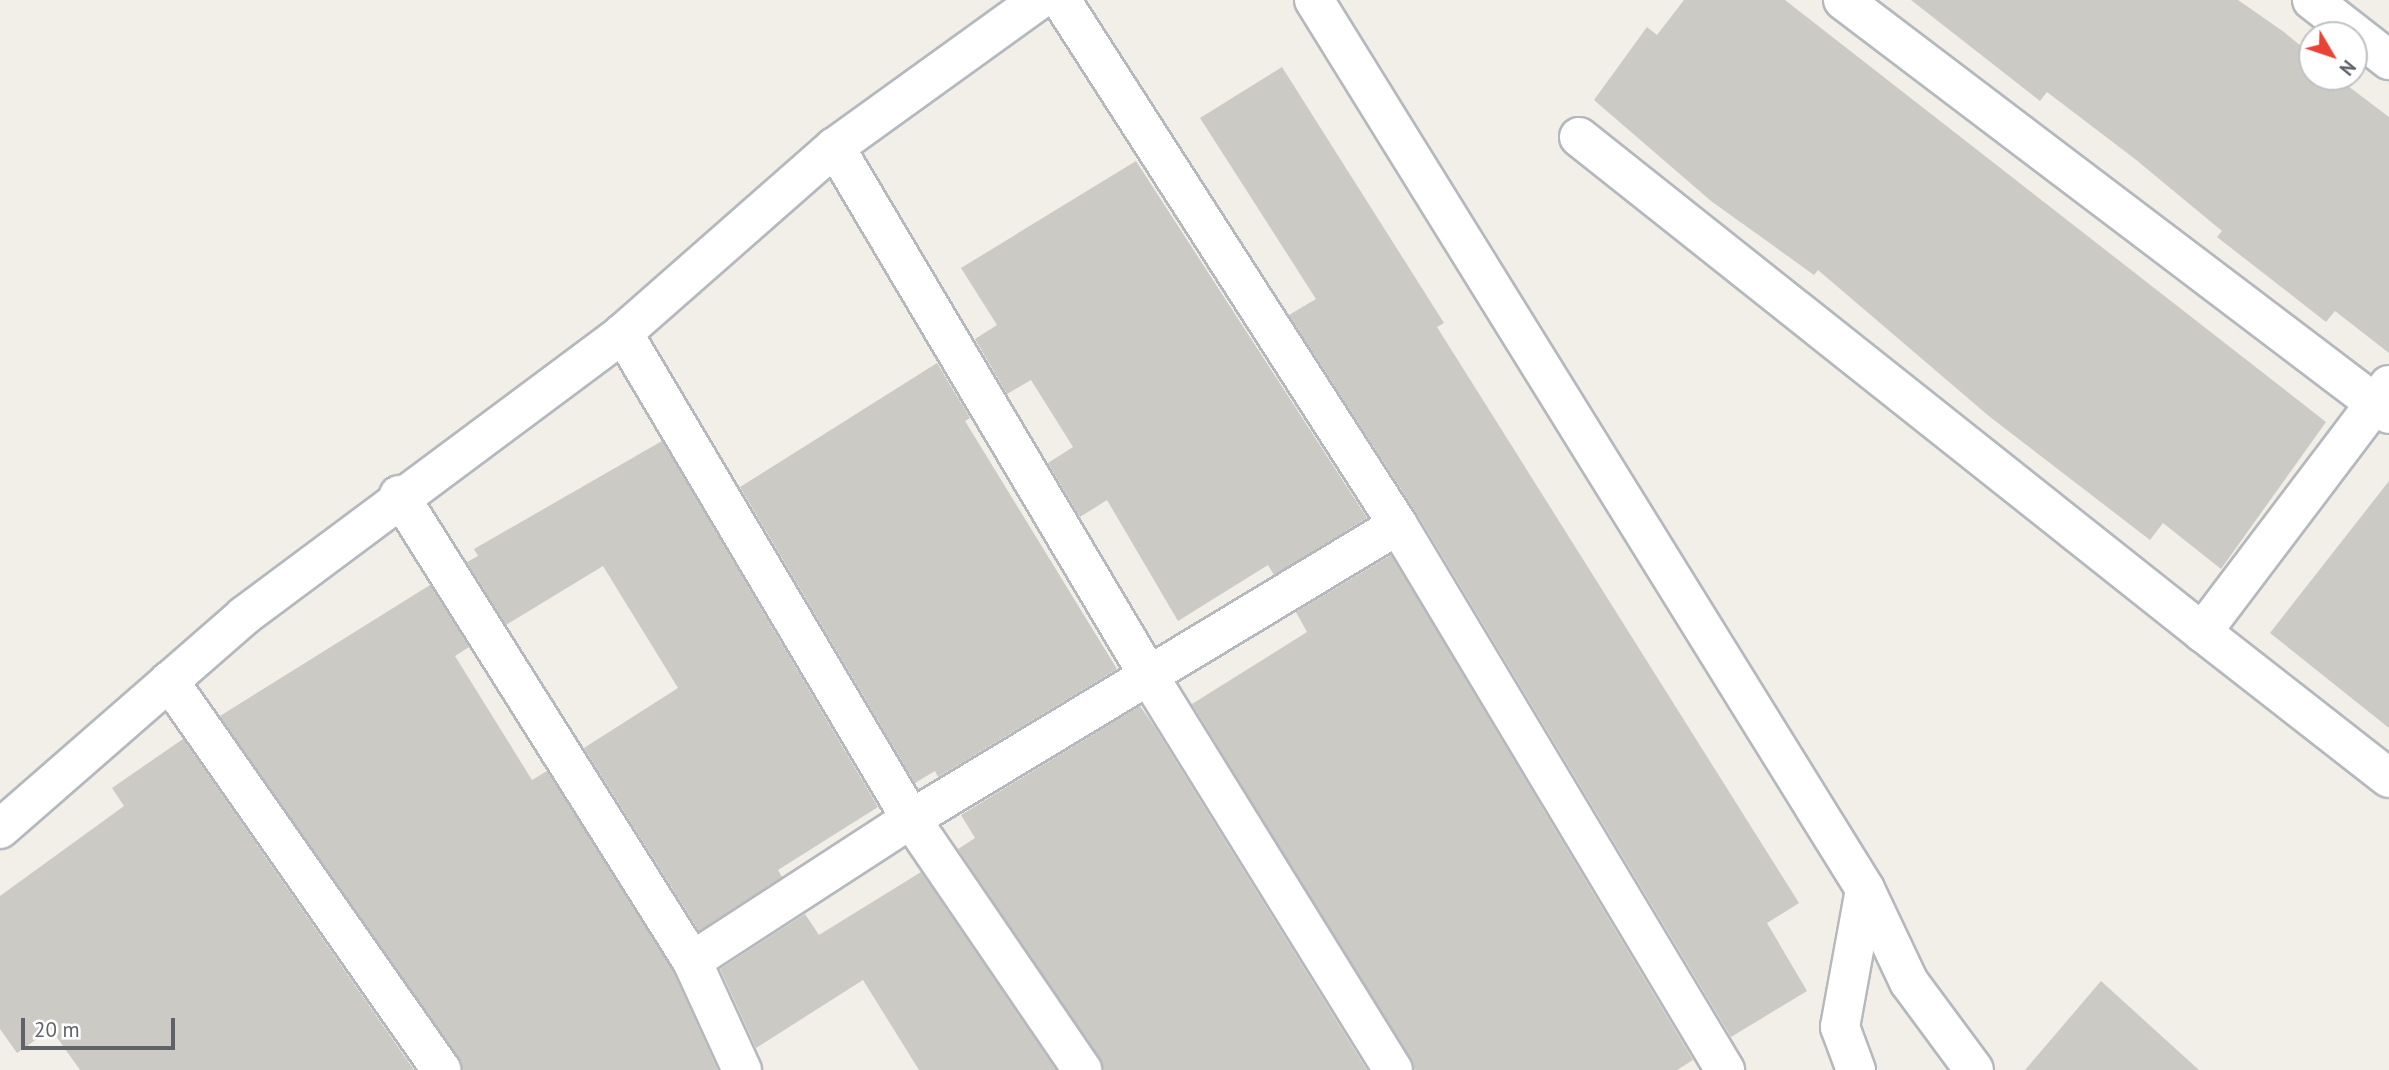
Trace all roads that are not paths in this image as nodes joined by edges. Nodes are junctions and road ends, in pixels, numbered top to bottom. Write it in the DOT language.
graph roads {
  1 [pos="1039,0"];
  2 [pos="1061,0"];
  3 [pos="1314,0"];
  4 [pos="1843,0"];
  5 [pos="2312,0"];
  6 [pos="2389,60"];
  7 [pos="1579,137"];
  8 [pos="835,146"];
  9 [pos="623,332"];
  10 [pos="2384,401"];
  11 [pos="399,495"];
  12 [pos="1398,525"];
  13 [pos="2202,632"];
  14 [pos="1150,678"];
  15 [pos="169,681"];
  16 [pos="2389,778"];
  17 [pos="911,819"];
  18 [pos="0,829"];
  19 [pos="1865,889"];
  20 [pos="692,961"];
  21 [pos="441,1070"];
  22 [pos="742,1070"];
  23 [pos="1082,1070"];
  24 [pos="1393,1070"];
  25 [pos="1725,1070"];
  26 [pos="1856,1070"];
  27 [pos="1974,1070"];
  1 -- 8 [label="street"];
  2 -- 12 [label="street"];
  3 -- 19 [label="street"];
  4 -- 10 [label="street"];
  5 -- 6 [label="street"];
  7 -- 13 [label="street"];
  8 -- 9 [label="street"];
  8 -- 14 [label="street"];
  9 -- 11 [label="street"];
  9 -- 17 [label="street"];
  10 -- 13 [label="street"];
  11 -- 15 [label="street"];
  11 -- 20 [label="street"];
  12 -- 14 [label="street"];
  12 -- 25 [label="street"];
  13 -- 16 [label="street"];
  14 -- 17 [label="street"];
  14 -- 24 [label="street"];
  15 -- 18 [label="street"];
  15 -- 21 [label="street"];
  17 -- 20 [label="street"];
  17 -- 23 [label="street"];
  19 -- 26 [label="street"];
  19 -- 27 [label="street"];
  20 -- 22 [label="street"];
}
